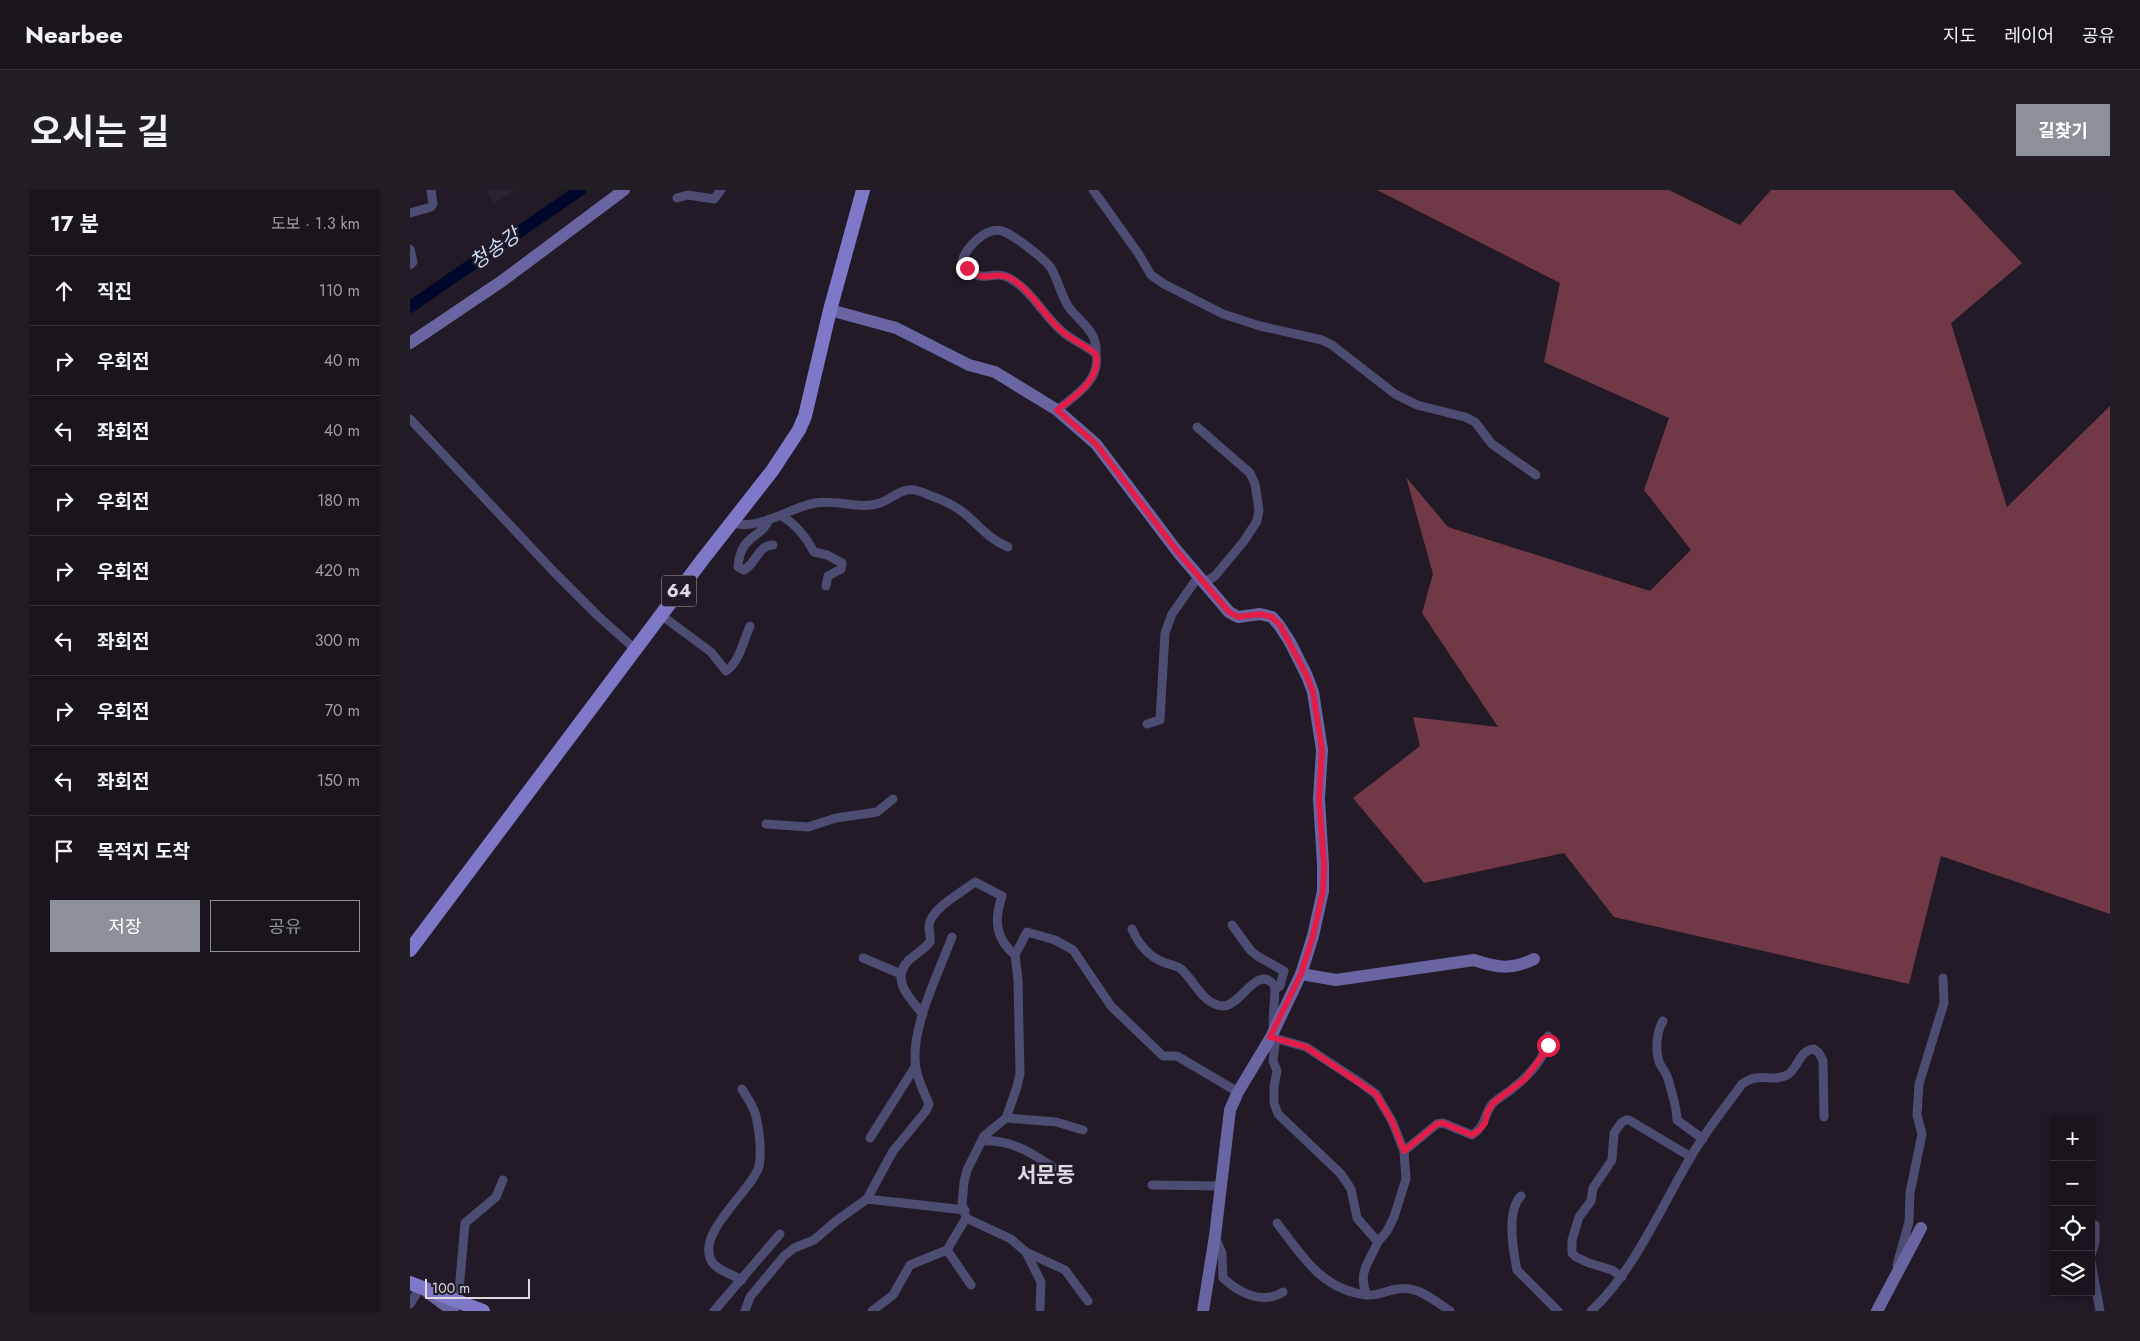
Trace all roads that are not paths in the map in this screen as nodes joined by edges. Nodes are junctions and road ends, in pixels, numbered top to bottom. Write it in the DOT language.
graph roads {
  1 [pos="431,190"];
  2 [pos="624,190"];
  3 [pos="721,190"];
  4 [pos="863,190"];
  5 [pos="1093,190"];
  6 [pos="677,198"];
  7 [pos="410,213"];
  8 [pos="410,249"];
  9 [pos="410,265"];
  10 [pos="830,310"];
  11 [pos="410,343"];
  12 [pos="1096,354"];
  13 [pos="1057,410"];
  14 [pos="410,418"];
  15 [pos="1197,427"];
  16 [pos="1536,475"];
  17 [pos="782,516"];
  18 [pos="770,519"];
  19 [pos="731,523"];
  20 [pos="773,545"];
  21 [pos="1008,546"];
  22 [pos="1201,580"];
  23 [pos="826,586"];
  24 [pos="661,615"];
  25 [pos="750,626"];
  26 [pos="635,649"];
  27 [pos="1147,724"];
  28 [pos="893,799"];
  29 [pos="766,824"];
  30 [pos="1232,925"];
  31 [pos="1132,929"];
  32 [pos="952,937"];
  33 [pos="410,950"];
  34 [pos="1015,955"];
  35 [pos="863,958"];
  36 [pos="1534,959"];
  37 [pos="900,974"];
  38 [pos="1301,974"];
  39 [pos="1943,978"];
  40 [pos="1276,989"];
  41 [pos="923,1014"];
  42 [pos="1663,1021"];
  43 [pos="1272,1034"];
  44 [pos="1548,1036"];
  45 [pos="915,1067"];
  46 [pos="742,1089"];
  47 [pos="1238,1092"];
  48 [pos="1824,1117"];
  49 [pos="1006,1118"];
  50 [pos="1082,1130"];
  51 [pos="870,1138"];
  52 [pos="1703,1139"];
  53 [pos="982,1141"];
  54 [pos="1404,1151"];
  55 [pos="1690,1157"];
  56 [pos="1060,1172"];
  57 [pos="503,1180"];
  58 [pos="1152,1185"];
  59 [pos="1221,1186"];
  60 [pos="1521,1196"];
  61 [pos="867,1200"];
  62 [pos="965,1214"];
  63 [pos="1277,1223"];
  64 [pos="1921,1228"];
  65 [pos="780,1234"];
  66 [pos="1215,1236"];
  67 [pos="1378,1242"];
  68 [pos="947,1250"];
  69 [pos="1026,1252"];
  70 [pos="1622,1277"];
  71 [pos="742,1280"];
  72 [pos="1892,1284"];
  73 [pos="2095,1284"];
  74 [pos="971,1285"];
  75 [pos="415,1286"];
  76 [pos="1283,1292"];
  77 [pos="1367,1295"];
  78 [pos="1088,1300"];
  79 [pos="410,1304"];
  80 [pos="456,1306"];
  81 [pos="1040,1308"];
  82 [pos="484,1311"];
  83 [pos="714,1311"];
  84 [pos="745,1311"];
  85 [pos="872,1311"];
  86 [pos="1203,1311"];
  87 [pos="1450,1311"];
  88 [pos="1558,1311"];
  89 [pos="1591,1311"];
  90 [pos="1877,1311"];
  91 [pos="2100,1311"];
  1 -- 7 [label="street"];
  2 -- 11 [label="street"];
  3 -- 6 [label="street"];
  4 -- 10 [label="main road, 64"];
  5 -- 16 [label="street"];
  8 -- 9 [label="street"];
  10 -- 13 [label="street"];
  10 -- 19 [label="main road, 64"];
  12 -- 12 [label="street"];
  12 -- 13 [label="street"];
  13 -- 22 [label="street"];
  14 -- 26 [label="street"];
  15 -- 22 [label="street"];
  17 -- 18 [label="street"];
  17 -- 21 [label="street"];
  17 -- 23 [label="street"];
  18 -- 19 [label="street"];
  18 -- 20 [label="street"];
  19 -- 24 [label="main road, 64"];
  22 -- 27 [label="street"];
  22 -- 38 [label="street"];
  24 -- 25 [label="street"];
  24 -- 26 [label="main road, 64"];
  26 -- 33 [label="main road, 64"];
  28 -- 29 [label="street"];
  30 -- 40 [label="street"];
  31 -- 40 [label="street"];
  32 -- 41 [label="street"];
  34 -- 37 [label="street"];
  34 -- 47 [label="street"];
  34 -- 49 [label="street"];
  35 -- 37 [label="street"];
  36 -- 38 [label="street"];
  37 -- 41 [label="street"];
  38 -- 43 [label="street"];
  39 -- 72 [label="street"];
  40 -- 43 [label="street"];
  41 -- 45 [label="street"];
  42 -- 52 [label="street"];
  43 -- 47 [label="street"];
  43 -- 54 [label="street"];
  43 -- 67 [label="street"];
  44 -- 54 [label="street"];
  45 -- 51 [label="street"];
  45 -- 61 [label="street"];
  46 -- 71 [label="street"];
  47 -- 59 [label="street"];
  48 -- 52 [label="street"];
  49 -- 50 [label="street"];
  49 -- 53 [label="street"];
  52 -- 55 [label="street"];
  53 -- 56 [label="street"];
  53 -- 62 [label="street"];
  54 -- 67 [label="street"];
  55 -- 70 [label="street"];
  55 -- 70 [label="street"];
  57 -- 80 [label="street"];
  58 -- 59 [label="street"];
  59 -- 66 [label="street"];
  60 -- 88 [label="street"];
  61 -- 62 [label="street"];
  61 -- 84 [label="street"];
  62 -- 68 [label="street"];
  62 -- 69 [label="street"];
  63 -- 77 [label="street"];
  64 -- 72 [label="street"];
  65 -- 71 [label="street"];
  66 -- 76 [label="street"];
  66 -- 86 [label="street"];
  67 -- 77 [label="street"];
  68 -- 74 [label="street"];
  68 -- 85 [label="street"];
  69 -- 78 [label="street"];
  69 -- 81 [label="street"];
  70 -- 89 [label="street"];
  71 -- 83 [label="street"];
  72 -- 90 [label="street"];
  73 -- 91 [label="street"];
  75 -- 79 [label="street"];
  75 -- 80 [label="main road"];
  77 -- 87 [label="street"];
  80 -- 82 [label="main road"];
}
